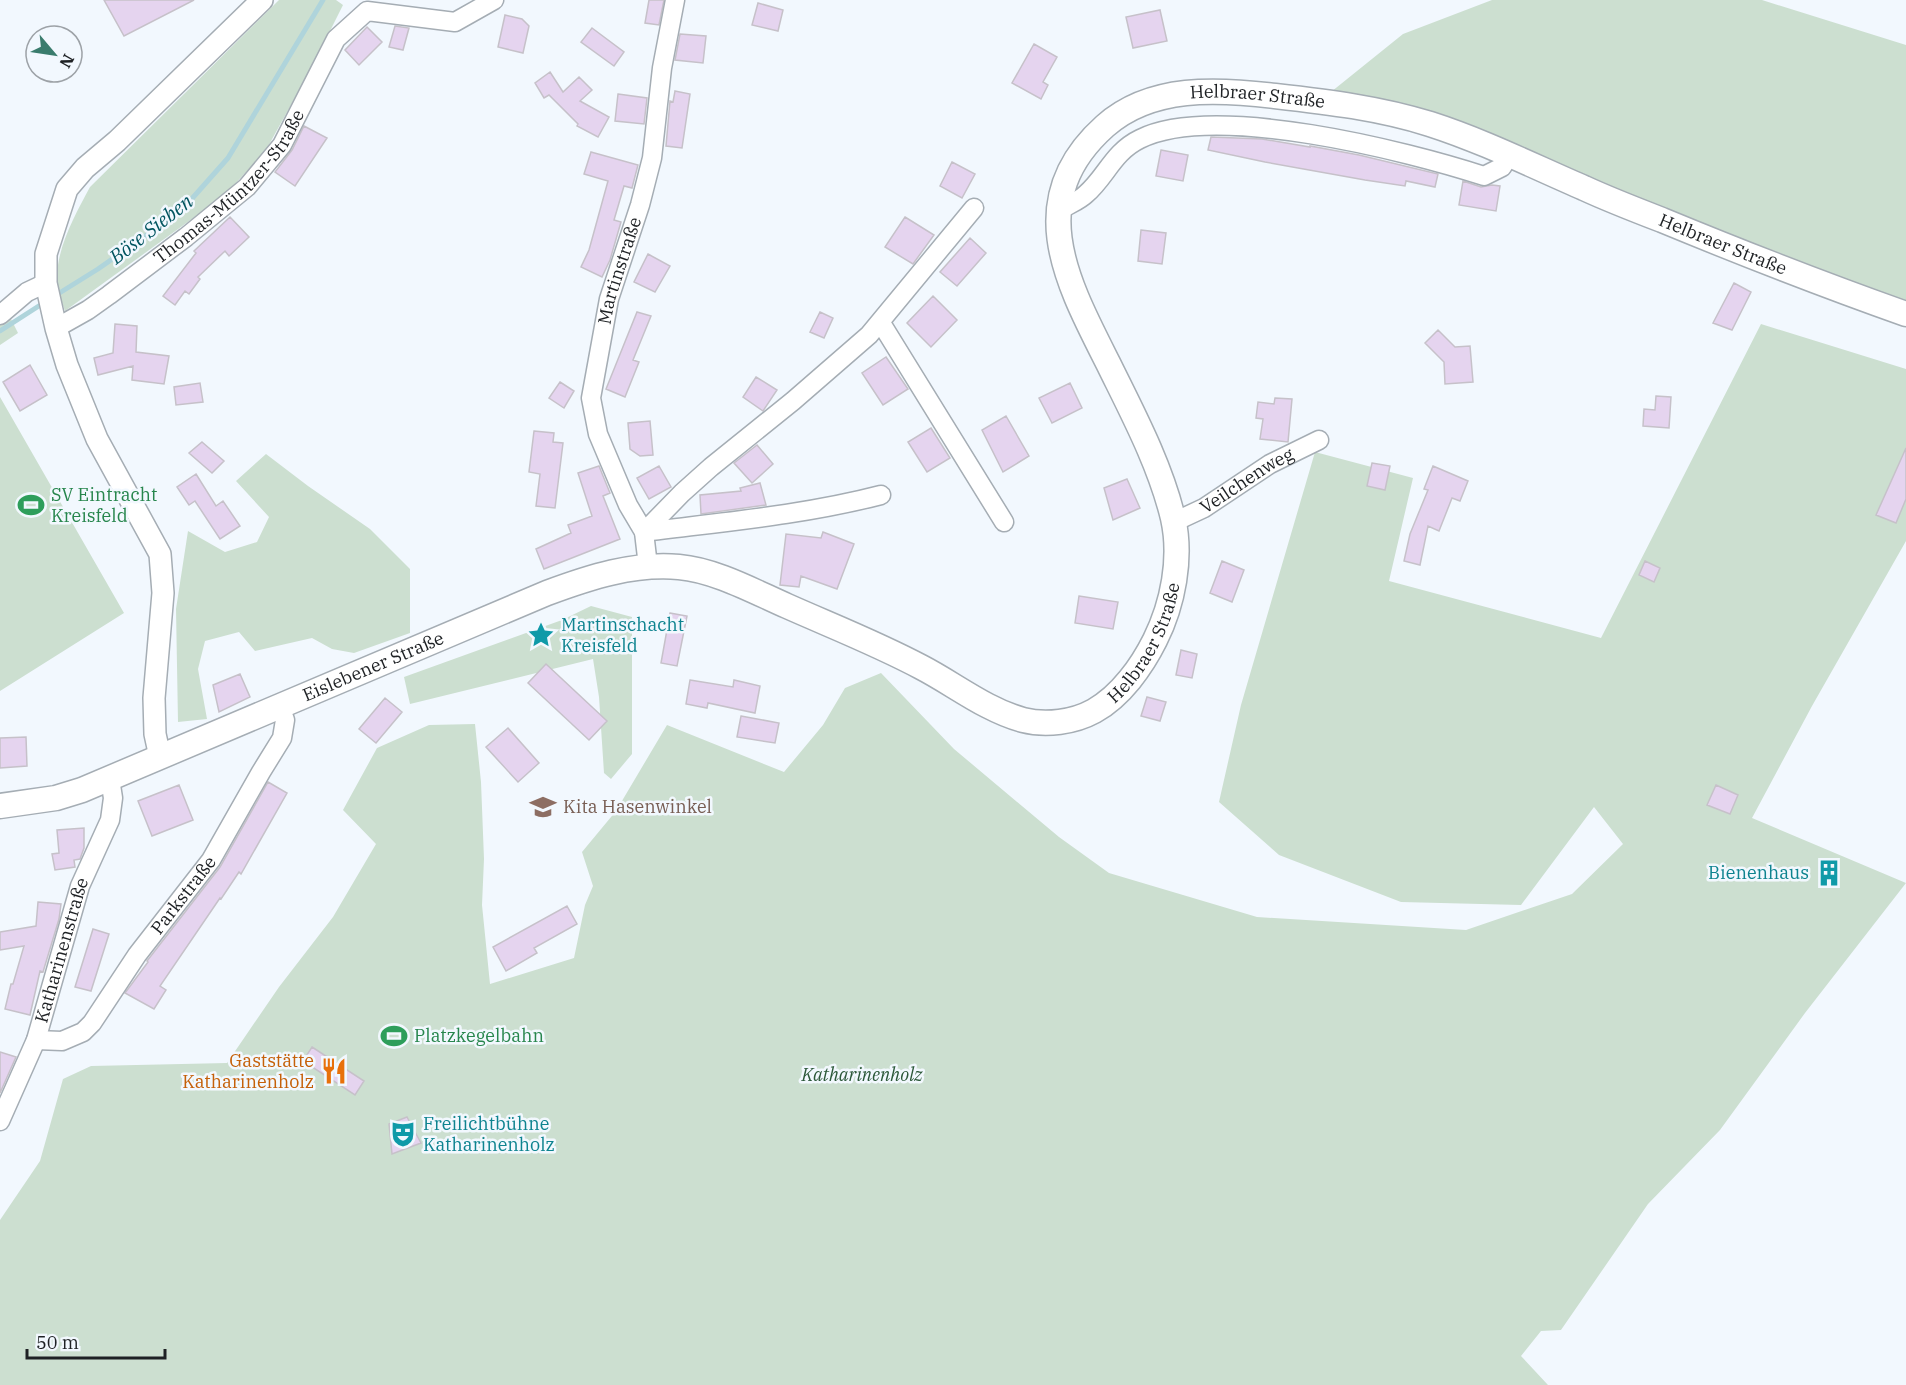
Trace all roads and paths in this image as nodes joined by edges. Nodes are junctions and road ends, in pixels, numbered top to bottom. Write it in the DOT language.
graph roads {
  1 [pos="262,0"];
  2 [pos="494,0"];
  3 [pos="675,0"];
  4 [pos="1510,154"];
  5 [pos="974,208"];
  6 [pos="1059,211"];
  7 [pos="51,303"];
  8 [pos="1906,314"];
  9 [pos="0,315"];
  10 [pos="881,323"];
  11 [pos="1319,440"];
  12 [pos="881,495"];
  13 [pos="1004,522"];
  14 [pos="1174,522"];
  15 [pos="644,532"];
  16 [pos="648,566"];
  17 [pos="750,590"];
  18 [pos="280,706"];
  19 [pos="160,757"];
  20 [pos="110,779"];
  21 [pos="0,806"];
  22 [pos="36,1040"];
  23 [pos="0,1121"];
  1 -- 7 [label="street"];
  2 -- 7 [label="street, Thomas-Müntzer-Straße"];
  3 -- 15 [label="street, Martinstraße"];
  4 -- 6 [label="street, Helbraer Straße"];
  4 -- 6 [label="main road, Helbraer Straße"];
  4 -- 8 [label="main road, Helbraer Straße"];
  5 -- 10 [label="street"];
  6 -- 14 [label="main road, Helbraer Straße"];
  7 -- 9 [label="street, Thomas-Müntzer-Straße"];
  7 -- 19 [label="street"];
  10 -- 13 [label="street"];
  10 -- 15 [label="street"];
  11 -- 14 [label="street, Veilchenweg"];
  12 -- 15 [label="street"];
  14 -- 17 [label="main road, Helbraer Straße"];
  15 -- 16 [label="street, Martinstraße"];
  16 -- 17 [label="main road, Eislebener Straße"];
  16 -- 18 [label="main road, Eislebener Straße"];
  18 -- 19 [label="main road, Eislebener Straße"];
  18 -- 22 [label="street, Parkstraße"];
  19 -- 20 [label="main road, Eislebener Straße"];
  20 -- 21 [label="main road, Eislebener Straße"];
  20 -- 22 [label="street, Katharinenstraße"];
  22 -- 23 [label="street, Katharinenstraße"];
}
